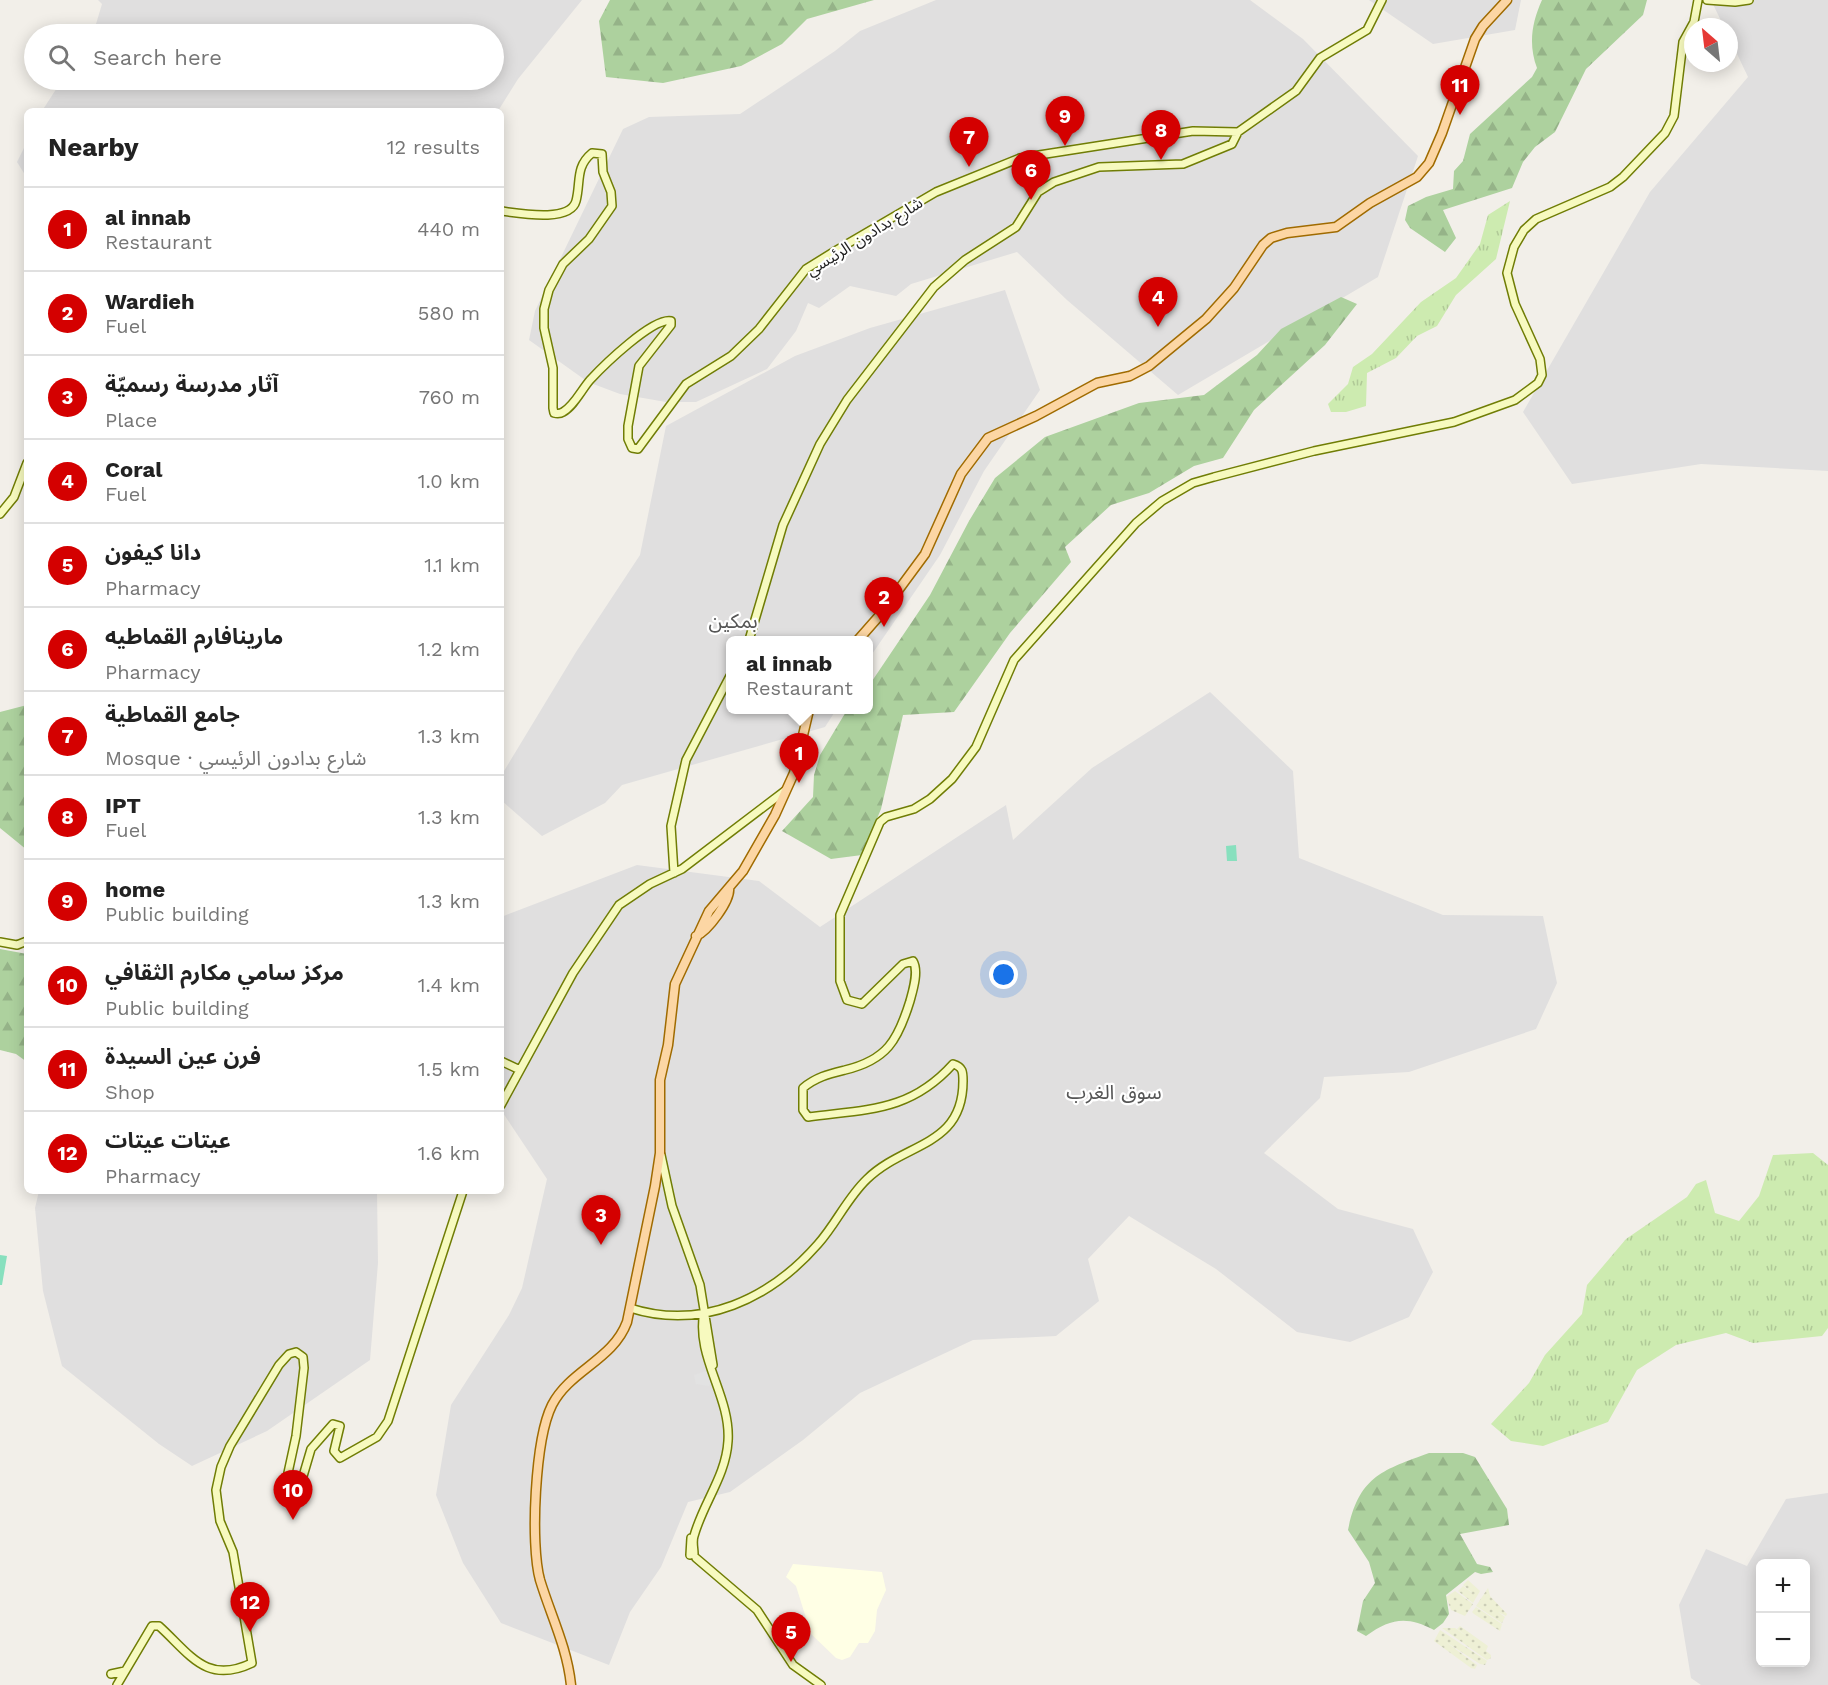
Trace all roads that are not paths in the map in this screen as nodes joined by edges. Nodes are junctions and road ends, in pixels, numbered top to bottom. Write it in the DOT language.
graph roads {
  1 [pos="1382,0"];
  2 [pos="1507,0"];
  3 [pos="1698,0"];
  4 [pos="1707,0"];
  5 [pos="1749,0"];
  6 [pos="1238,132"];
  7 [pos="504,211"];
  8 [pos="24,471"];
  9 [pos="0,514"];
  10 [pos="750,636"];
  11 [pos="862,636"];
  12 [pos="726,684"];
  13 [pos="808,714"];
  14 [pos="786,790"];
  15 [pos="674,873"];
  16 [pos="0,942"];
  17 [pos="24,942"];
  18 [pos="504,1062"];
  19 [pos="520,1070"];
  20 [pos="504,1099"];
  21 [pos="660,1153"];
  22 [pos="462,1194"];
  23 [pos="630,1308"];
  24 [pos="704,1312"];
  25 [pos="125,1671"];
  26 [pos="111,1674"];
  27 [pos="117,1685"];
  28 [pos="571,1685"];
  29 [pos="821,1685"];
  1 -- 6 [label="main road"];
  2 -- 11 [label="main road"];
  3 -- 24 [label="main road"];
  4 -- 5 [label="main road"];
  6 -- 7 [label="main road, شارع بدادون الرئيسي"];
  6 -- 10 [label="main road"];
  8 -- 9 [label="main road"];
  12 -- 15 [label="main road"];
  13 -- 14 [label="main road"];
  14 -- 15 [label="main road"];
  14 -- 21 [label="main road"];
  15 -- 19 [label="main road"];
  16 -- 17 [label="main road"];
  18 -- 19 [label="main road"];
  19 -- 20 [label="main road"];
  21 -- 23 [label="main road"];
  21 -- 24 [label="main road"];
  22 -- 25 [label="main road"];
  23 -- 24 [label="main road"];
  23 -- 28 [label="main road"];
  24 -- 29 [label="main road"];
  25 -- 26 [label="main road"];
  25 -- 27 [label="main road"];
}
